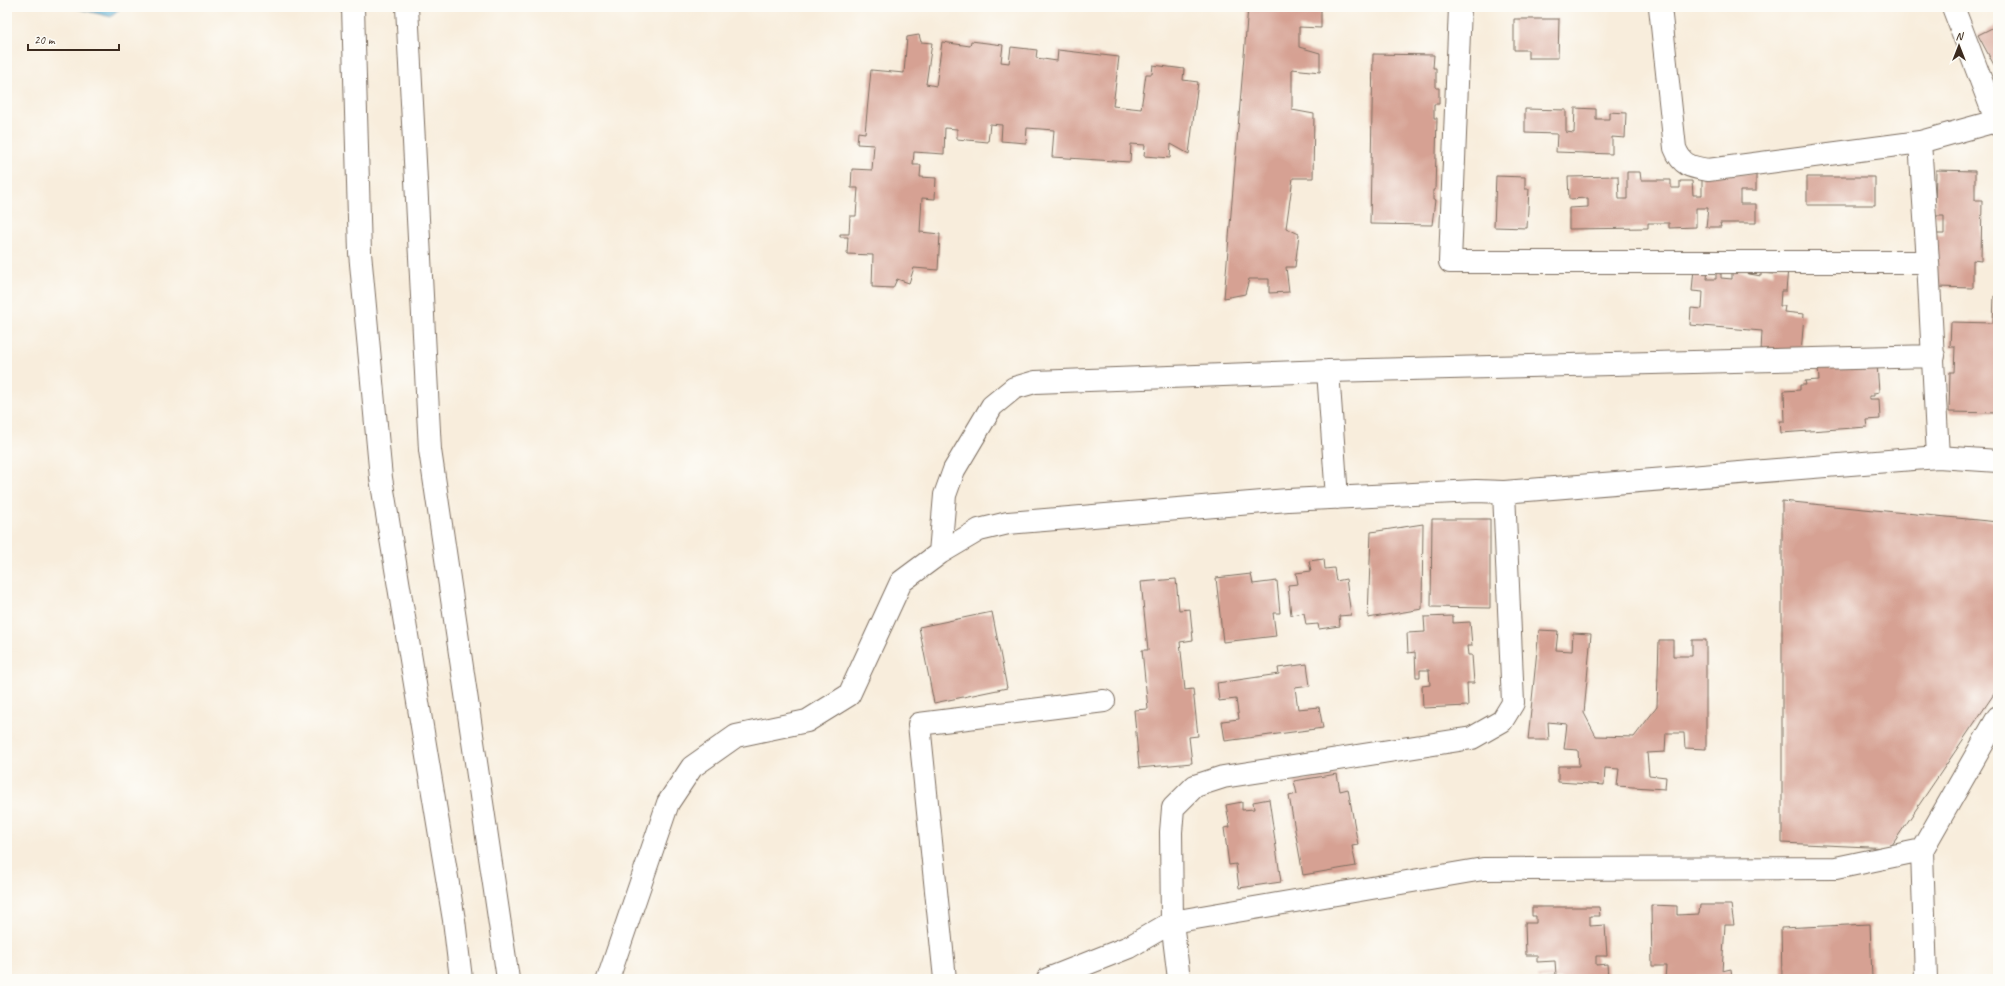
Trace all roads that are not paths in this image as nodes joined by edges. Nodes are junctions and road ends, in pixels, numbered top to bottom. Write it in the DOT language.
graph roads {
  1 [pos="352,7"];
  2 [pos="407,7"];
  3 [pos="1460,7"];
  4 [pos="1660,7"];
  5 [pos="1953,7"];
  6 [pos="1997,123"];
  7 [pos="1920,142"];
  8 [pos="1928,262"];
  9 [pos="1934,356"];
  10 [pos="1328,371"];
  11 [pos="1938,457"];
  12 [pos="1998,461"];
  13 [pos="1504,492"];
  14 [pos="1337,498"];
  15 [pos="940,553"];
  16 [pos="1104,700"];
  17 [pos="1998,717"];
  18 [pos="1922,850"];
  19 [pos="1172,922"];
  20 [pos="461,979"];
  21 [pos="508,979"];
  22 [pos="608,979"];
  23 [pos="945,979"];
  24 [pos="1048,979"];
  25 [pos="1179,979"];
  26 [pos="1926,979"];
  1 -- 20 [label="street"];
  2 -- 21 [label="street"];
  3 -- 8 [label="street"];
  4 -- 7 [label="street"];
  5 -- 6 [label="street"];
  6 -- 7 [label="street"];
  7 -- 8 [label="street"];
  8 -- 9 [label="street"];
  9 -- 10 [label="street"];
  9 -- 11 [label="street"];
  10 -- 14 [label="street"];
  10 -- 15 [label="street"];
  11 -- 12 [label="street"];
  11 -- 13 [label="street"];
  13 -- 14 [label="street"];
  13 -- 19 [label="street"];
  14 -- 15 [label="street"];
  15 -- 22 [label="street"];
  16 -- 23 [label="street"];
  17 -- 18 [label="street"];
  18 -- 19 [label="street"];
  18 -- 26 [label="street"];
  19 -- 24 [label="street"];
  19 -- 25 [label="street"];
}
